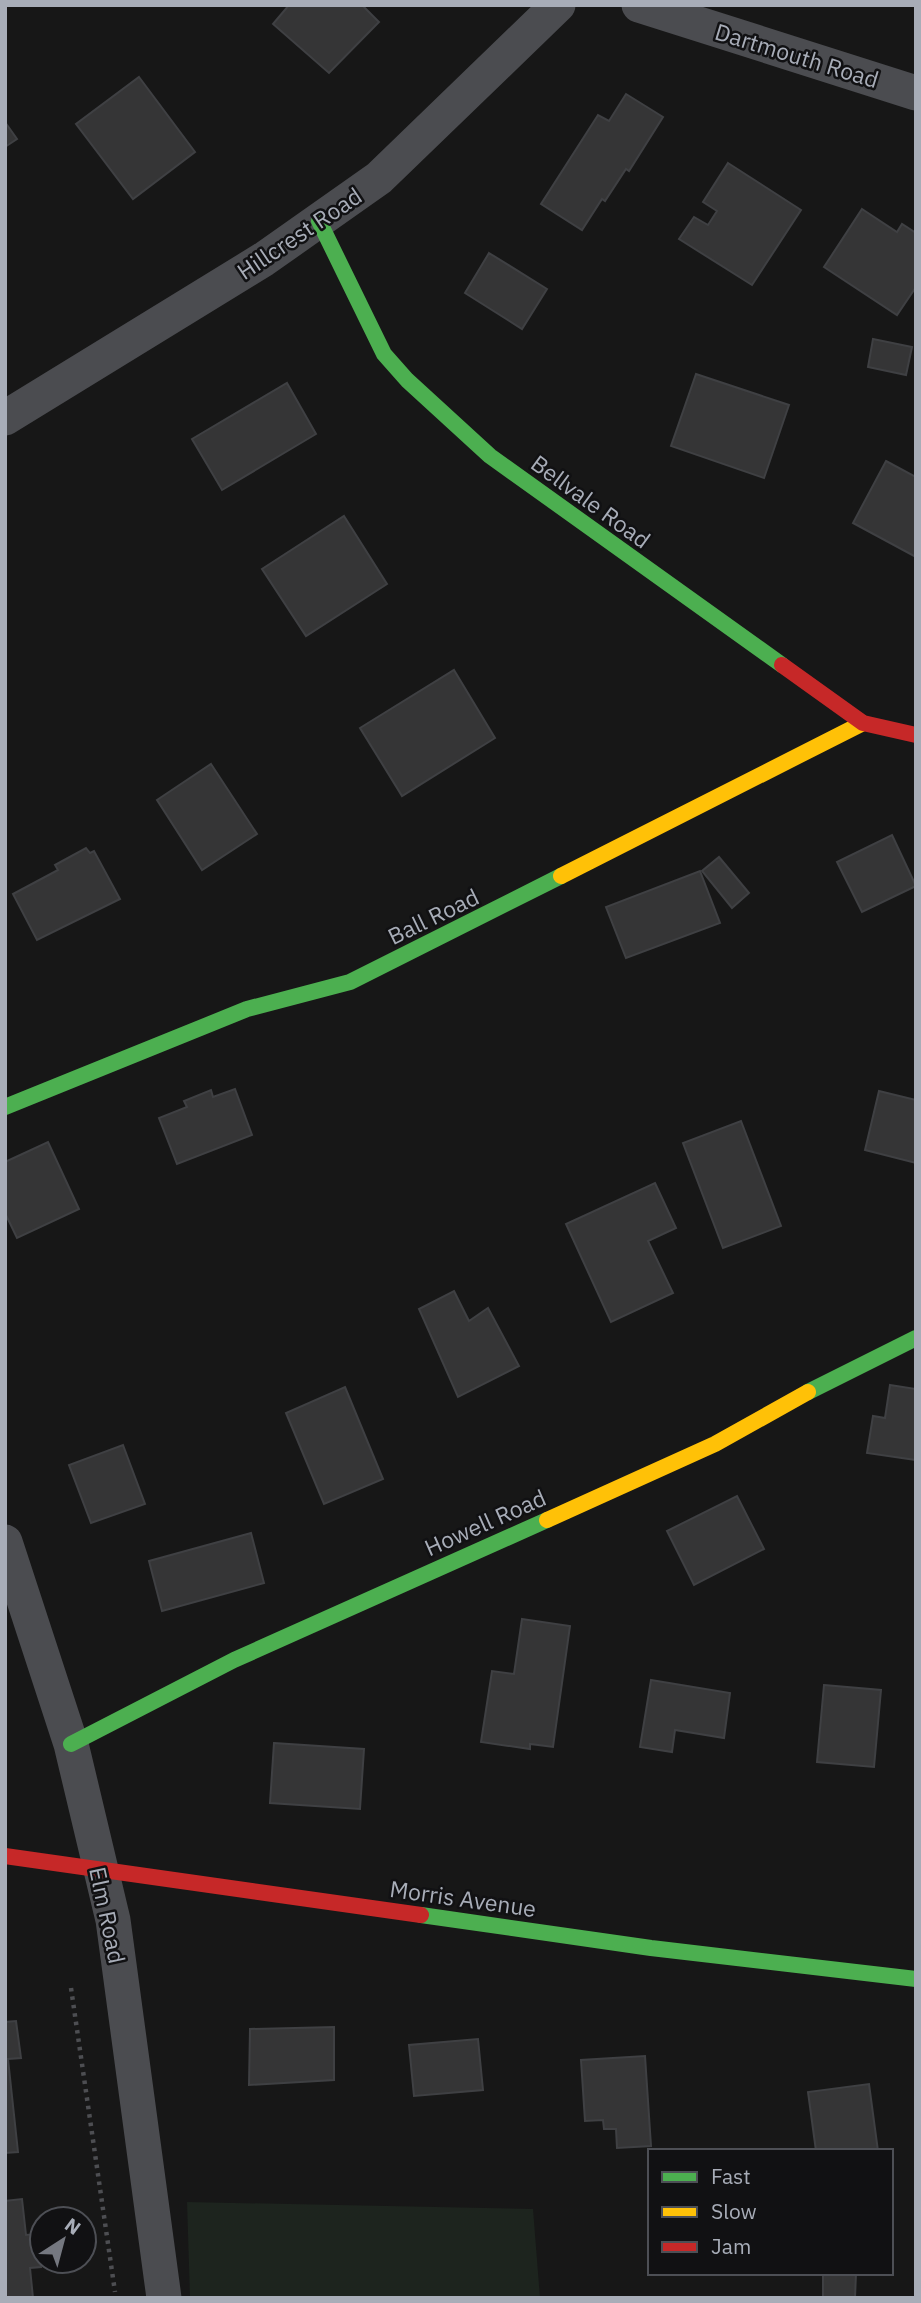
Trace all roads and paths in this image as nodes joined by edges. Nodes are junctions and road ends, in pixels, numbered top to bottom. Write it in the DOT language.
graph roads {
  1 [pos="558,5"];
  2 [pos="639,5"];
  3 [pos="916,93"];
  4 [pos="319,220"];
  5 [pos="5,418"];
  6 [pos="863,723"];
  7 [pos="916,735"];
  8 [pos="5,1107"];
  9 [pos="916,1338"];
  10 [pos="5,1542"];
  11 [pos="71,1744"];
  12 [pos="5,1856"];
  13 [pos="99,1868"];
  14 [pos="916,1979"];
  15 [pos="71,1988"];
  16 [pos="116,2292"];
  17 [pos="164,2298"];
  1 -- 4 [label="street, Hillcrest Road"];
  2 -- 3 [label="street, Dartmouth Road"];
  4 -- 5 [label="street, Hillcrest Road"];
  4 -- 6 [label="street, Bellvale Road"];
  6 -- 7 [label="street, Bellvale Road"];
  6 -- 8 [label="street, Ball Road"];
  9 -- 11 [label="street, Howell Road"];
  10 -- 11 [label="street, Elm Road"];
  11 -- 13 [label="street, Elm Road"];
  12 -- 13 [label="street, Morris Avenue"];
  13 -- 14 [label="street, Morris Avenue"];
  13 -- 17 [label="street, Elm Road"];
  15 -- 16 [label="path"];
}
